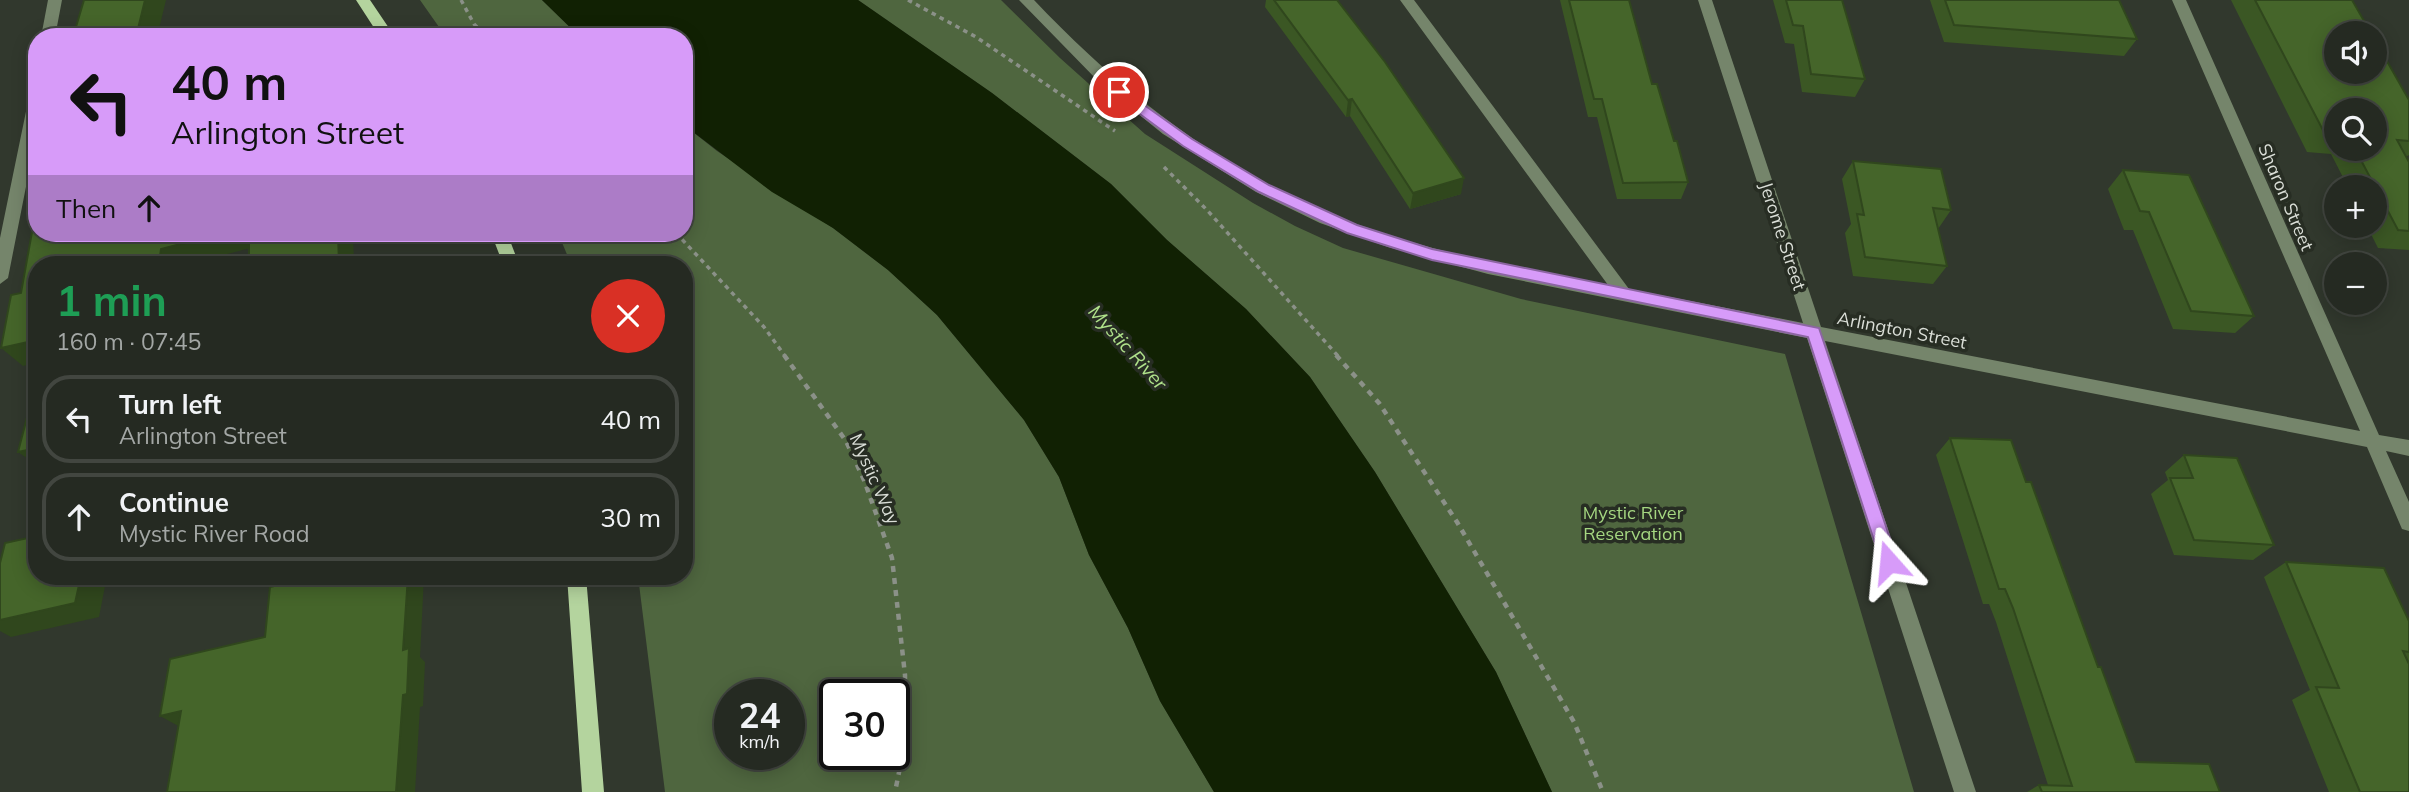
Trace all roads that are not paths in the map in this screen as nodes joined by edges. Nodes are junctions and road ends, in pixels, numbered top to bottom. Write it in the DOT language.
graph roads {
  1 [pos="55,0"];
  2 [pos="363,0"];
  3 [pos="1026,0"];
  4 [pos="1407,0"];
  5 [pos="1705,0"];
  6 [pos="2179,0"];
  7 [pos="50,28"];
  8 [pos="382,28"];
  9 [pos="28,137"];
  10 [pos="0,278"];
  11 [pos="1624,295"];
  12 [pos="1814,332"];
  13 [pos="2371,441"];
  14 [pos="2409,448"];
  15 [pos="2409,523"];
  16 [pos="577,585"];
  17 [pos="593,792"];
  18 [pos="1965,792"];
  1 -- 7 [label="street"];
  2 -- 8 [label="main road"];
  3 -- 11 [label="street, Arlington Street"];
  4 -- 11 [label="street"];
  5 -- 12 [label="street, Jerome Street"];
  6 -- 13 [label="street, Sharon Street"];
  9 -- 10 [label="street"];
  11 -- 12 [label="street, Arlington Street"];
  12 -- 13 [label="street, Arlington Street"];
  12 -- 18 [label="street, Jerome Street"];
  13 -- 14 [label="street, Arlington Street"];
  13 -- 15 [label="street, Sharon Street"];
  16 -- 17 [label="main road"];
}
